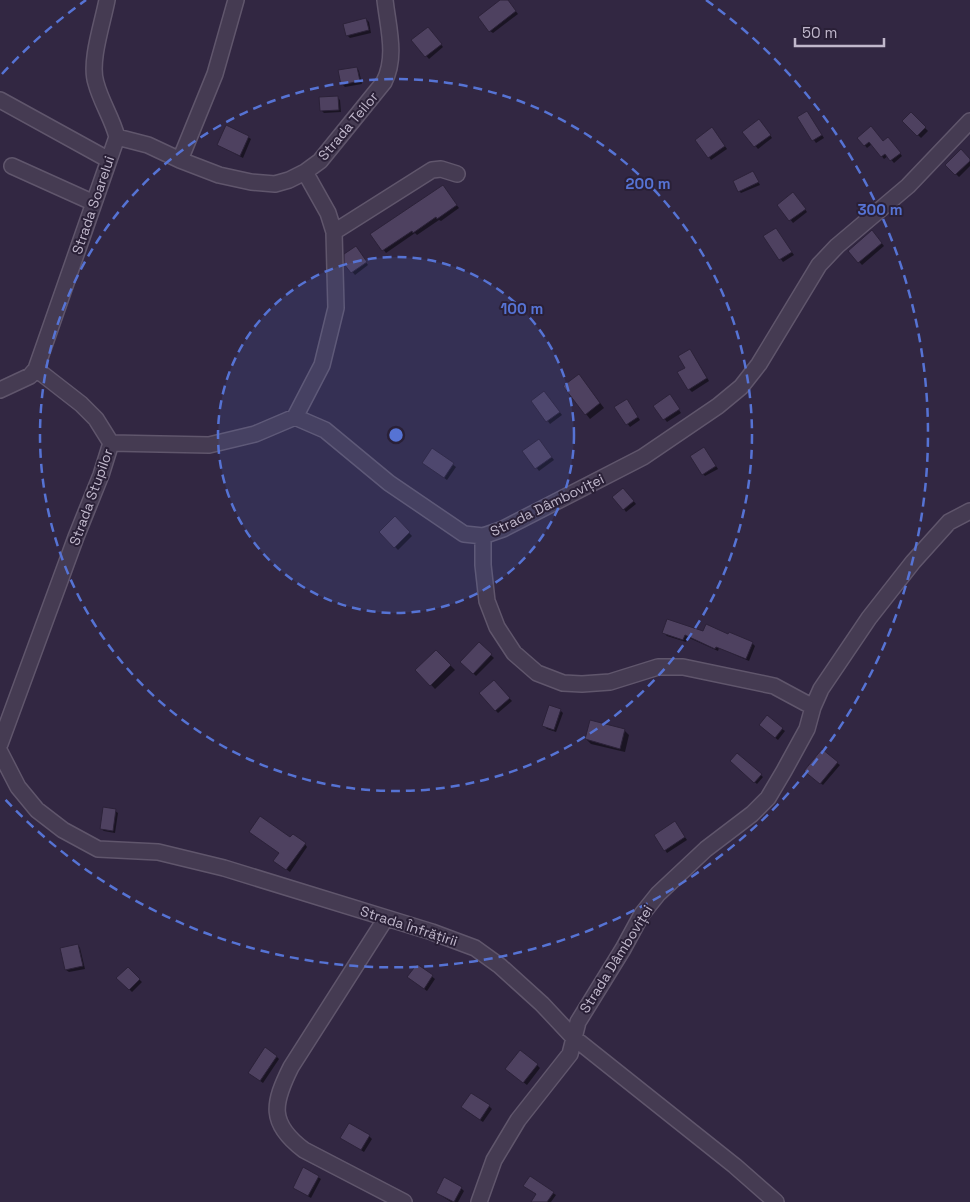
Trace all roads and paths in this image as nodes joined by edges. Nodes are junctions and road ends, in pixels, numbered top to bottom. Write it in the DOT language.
graph roads {
  1 [pos="107,0"];
  2 [pos="236,0"];
  3 [pos="385,0"];
  4 [pos="0,100"];
  5 [pos="970,121"];
  6 [pos="117,137"];
  7 [pos="109,160"];
  8 [pos="180,160"];
  9 [pos="12,166"];
  10 [pos="305,172"];
  11 [pos="457,174"];
  12 [pos="94,203"];
  13 [pos="334,232"];
  14 [pos="36,369"];
  15 [pos="0,390"];
  16 [pos="295,416"];
  17 [pos="111,443"];
  18 [pos="970,511"];
  19 [pos="483,536"];
  20 [pos="813,707"];
  21 [pos="0,744"];
  22 [pos="0,752"];
  23 [pos="386,918"];
  24 [pos="574,1037"];
  25 [pos="404,1202"];
  26 [pos="479,1202"];
  27 [pos="776,1202"];
  1 -- 6 [label="street"];
  2 -- 8 [label="street"];
  3 -- 10 [label="street, Strada Teilor"];
  4 -- 7 [label="street"];
  5 -- 19 [label="street, Strada Dâmboviței"];
  6 -- 7 [label="street, Strada Soarelui"];
  6 -- 8 [label="street, Strada Teilor"];
  7 -- 12 [label="street, Strada Soarelui"];
  8 -- 10 [label="street, Strada Teilor"];
  9 -- 12 [label="street"];
  10 -- 13 [label="street"];
  11 -- 13 [label="street"];
  12 -- 14 [label="street, Strada Soarelui"];
  13 -- 16 [label="street"];
  14 -- 15 [label="street"];
  14 -- 17 [label="street"];
  16 -- 17 [label="street, Strada Stupilor"];
  16 -- 19 [label="street"];
  17 -- 21 [label="street, Strada Stupilor"];
  18 -- 20 [label="street"];
  19 -- 20 [label="street, Strada Dâmboviței"];
  20 -- 24 [label="street, Strada Dâmboviței"];
  22 -- 23 [label="street, Strada Înfrățirii"];
  23 -- 24 [label="street, Strada Înfrățirii"];
  23 -- 25 [label="street"];
  24 -- 26 [label="street, Strada Dâmboviței"];
  24 -- 27 [label="street, Strada Înfrățirii"];
}
